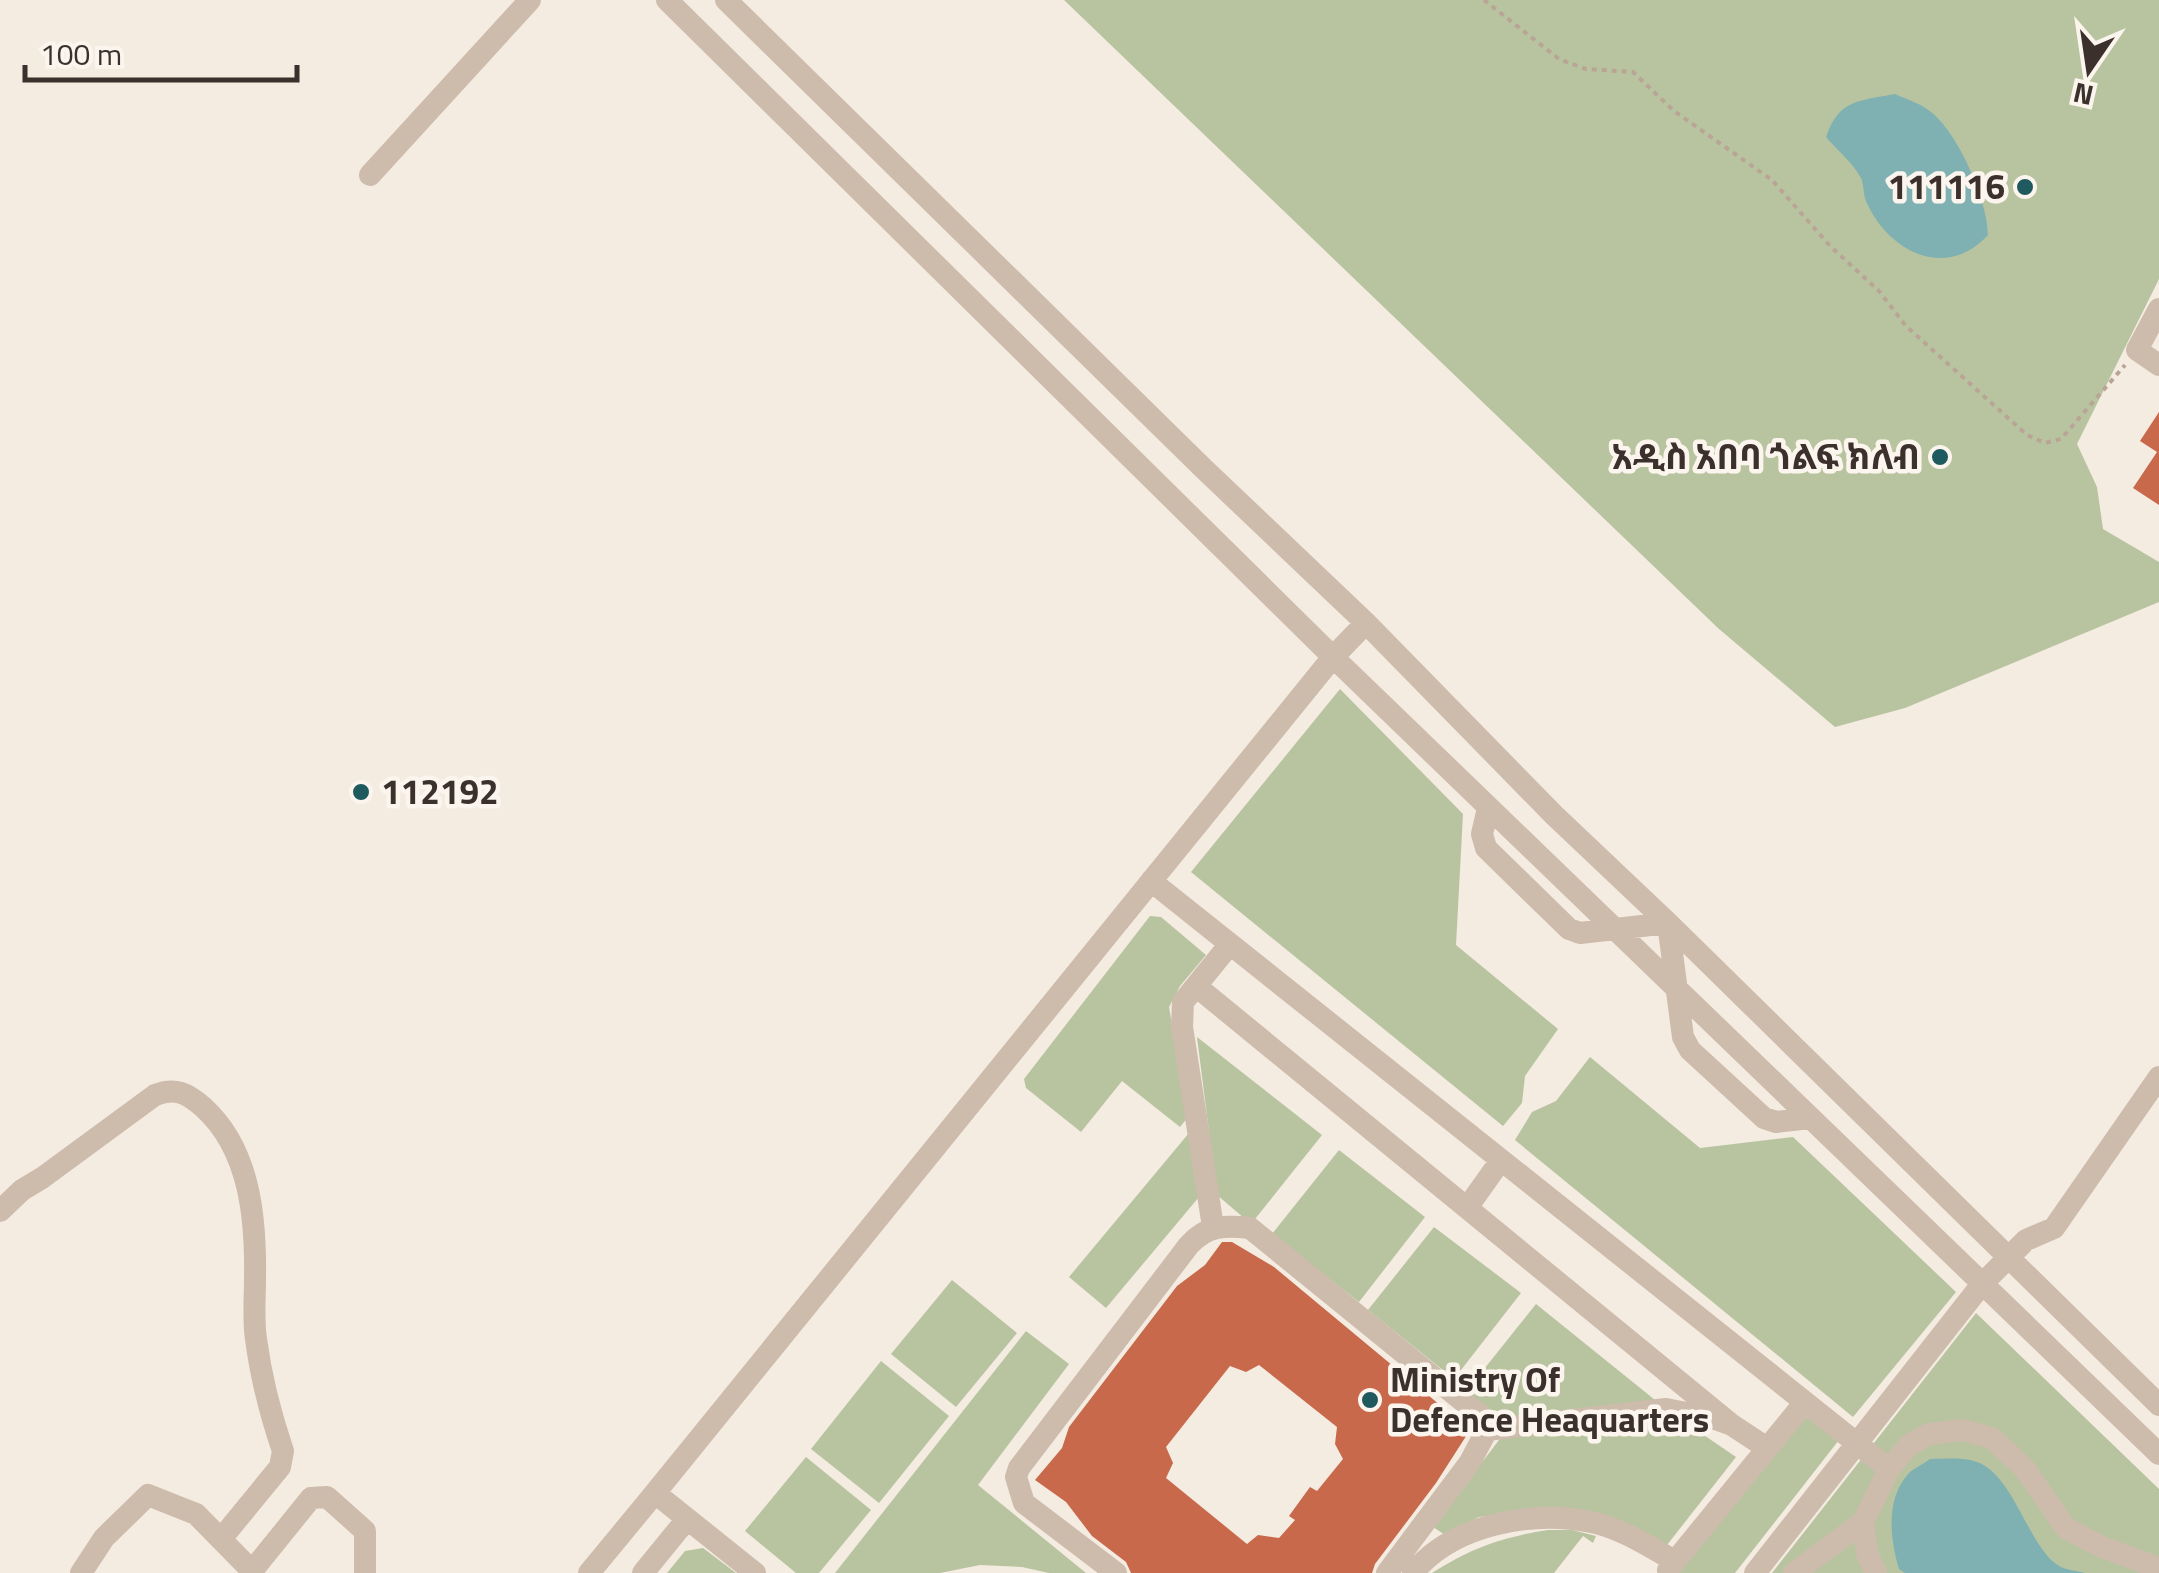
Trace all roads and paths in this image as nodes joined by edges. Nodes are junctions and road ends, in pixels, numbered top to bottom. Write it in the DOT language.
graph roads {
  1 [pos="530,0"];
  2 [pos="666,0"];
  3 [pos="726,0"];
  4 [pos="1484,0"];
  5 [pos="370,175"];
  6 [pos="2159,309"];
  7 [pos="2138,350"];
  8 [pos="2159,365"];
  9 [pos="1366,623"];
  10 [pos="1333,658"];
  11 [pos="1488,808"];
  12 [pos="1151,880"];
  13 [pos="1668,923"];
  14 [pos="1613,928"];
  15 [pos="1230,944"];
  16 [pos="1196,986"];
  17 [pos="1676,989"];
  18 [pos="2159,1076"];
  19 [pos="1810,1118"];
  20 [pos="1501,1160"];
  21 [pos="2,1204"];
  22 [pos="1467,1208"];
  23 [pos="1214,1227"];
  24 [pos="2008,1256"];
  25 [pos="1982,1284"];
  26 [pos="1804,1402"];
  27 [pos="2159,1405"];
  28 [pos="1732,1425"];
  29 [pos="1488,1430"];
  30 [pos="1858,1444"];
  31 [pos="1767,1448"];
  32 [pos="2159,1454"];
  33 [pos="1889,1468"];
  34 [pos="655,1494"];
  35 [pos="687,1520"];
  36 [pos="1863,1522"];
  37 [pos="221,1539"];
  38 [pos="1670,1567"];
  39 [pos="2159,1568"];
  40 [pos="253,1572"];
  41 [pos="81,1573"];
  42 [pos="365,1573"];
  43 [pos="589,1573"];
  44 [pos="642,1573"];
  45 [pos="755,1573"];
  46 [pos="1116,1573"];
  47 [pos="1388,1573"];
  48 [pos="1412,1573"];
  49 [pos="1755,1573"];
  50 [pos="1794,1573"];
  51 [pos="1876,1573"];
  1 -- 5 [label="street"];
  2 -- 10 [label="street"];
  3 -- 9 [label="street"];
  4 -- 7 [label="path"];
  6 -- 7 [label="street"];
  7 -- 8 [label="street"];
  9 -- 10 [label="street"];
  9 -- 13 [label="street"];
  10 -- 11 [label="street"];
  10 -- 12 [label="street"];
  11 -- 14 [label="street"];
  11 -- 14 [label="street"];
  12 -- 15 [label="street"];
  12 -- 34 [label="street"];
  13 -- 14 [label="street"];
  13 -- 17 [label="street"];
  13 -- 24 [label="street"];
  14 -- 17 [label="street"];
  15 -- 16 [label="street"];
  15 -- 20 [label="street"];
  16 -- 22 [label="street"];
  16 -- 23 [label="street"];
  17 -- 19 [label="street"];
  17 -- 19 [label="street"];
  18 -- 24 [label="street"];
  19 -- 25 [label="street"];
  20 -- 22 [label="street"];
  20 -- 26 [label="street"];
  21 -- 37 [label="street"];
  22 -- 28 [label="street"];
  23 -- 29 [label="street"];
  23 -- 46 [label="street"];
  24 -- 25 [label="street"];
  24 -- 27 [label="street"];
  25 -- 30 [label="street"];
  25 -- 32 [label="street"];
  26 -- 30 [label="street"];
  26 -- 31 [label="street"];
  28 -- 29 [label="street"];
  28 -- 31 [label="street"];
  29 -- 47 [label="street"];
  30 -- 33 [label="street"];
  30 -- 49 [label="street"];
  31 -- 38 [label="street"];
  33 -- 36 [label="street"];
  33 -- 39 [label="street"];
  34 -- 35 [label="street"];
  34 -- 43 [label="street"];
  35 -- 44 [label="street"];
  35 -- 45 [label="street"];
  36 -- 50 [label="street"];
  36 -- 51 [label="street"];
  37 -- 40 [label="street"];
  37 -- 41 [label="street"];
  38 -- 48 [label="street"];
  40 -- 42 [label="street"];
}
